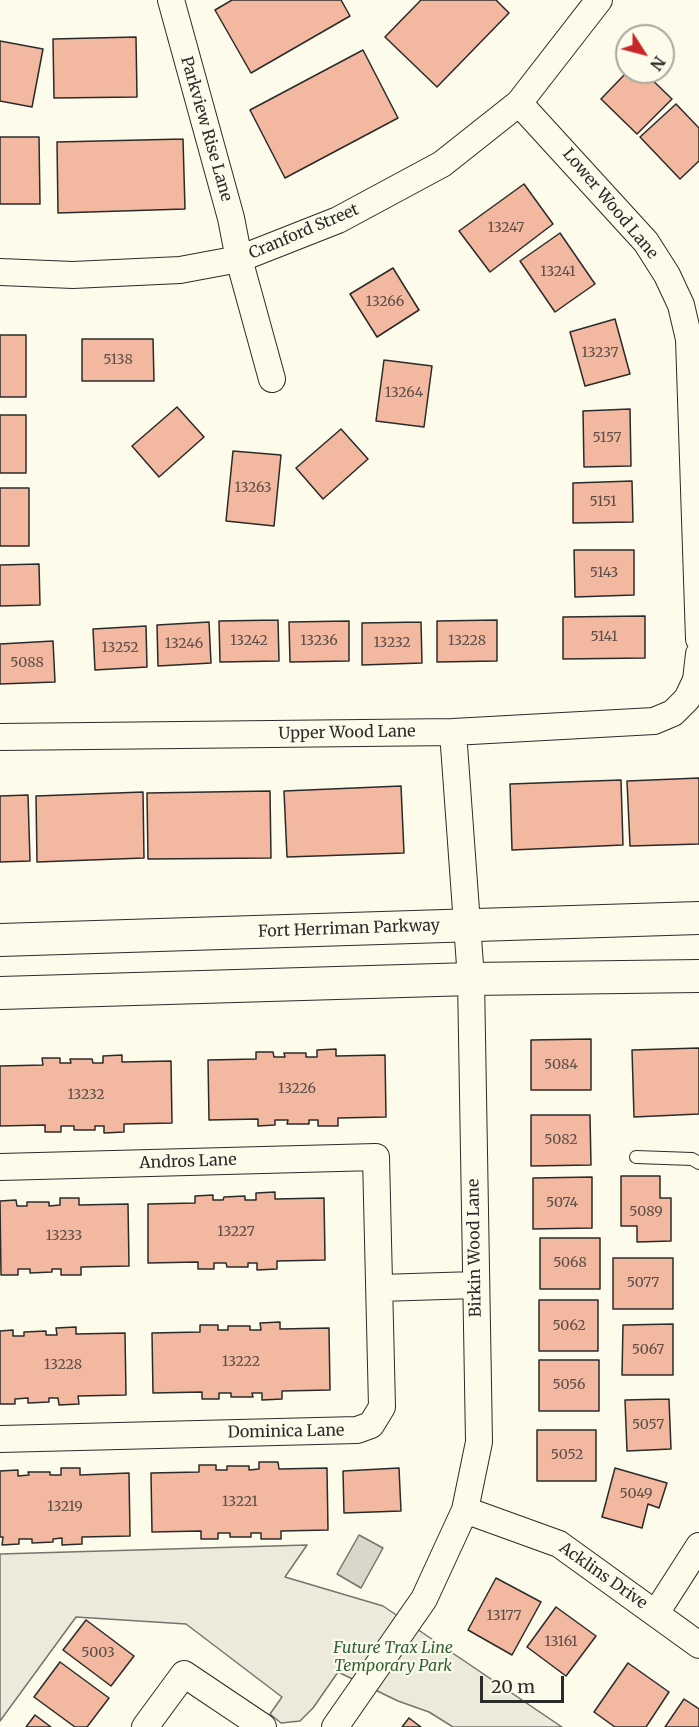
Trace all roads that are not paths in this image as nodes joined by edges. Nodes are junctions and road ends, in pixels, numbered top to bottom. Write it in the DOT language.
graph roads {
  1 [pos="171,0"];
  2 [pos="599,0"];
  3 [pos="519,103"];
  4 [pos="239,259"];
  5 [pos="0,272"];
  6 [pos="272,379"];
  7 [pos="699,639"];
  8 [pos="699,654"];
  9 [pos="453,732"];
  10 [pos="0,737"];
  11 [pos="699,918"];
  12 [pos="468,925"];
  13 [pos="0,940"];
  14 [pos="699,976"];
  15 [pos="471,979"];
  16 [pos="0,993"];
  17 [pos="376,1157"];
  18 [pos="636,1157"];
  19 [pos="699,1163"];
  20 [pos="0,1167"];
  21 [pos="475,1285"];
  22 [pos="380,1288"];
  23 [pos="0,1439"];
  24 [pos="465,1510"];
  25 [pos="699,1546"];
  26 [pos="656,1613"];
  27 [pos="699,1645"];
  28 [pos="145,1727"];
  29 [pos="263,1727"];
  30 [pos="335,1727"];
  1 -- 4 [label="street, Parkview Rise Lane"];
  2 -- 3 [label="street, Cranford Street"];
  3 -- 4 [label="street, Cranford Street"];
  3 -- 7 [label="street, Lower Wood Lane"];
  4 -- 5 [label="street, Cranford Street"];
  4 -- 6 [label="street, Parkview Rise Lane"];
  8 -- 9 [label="street, Upper Wood Lane"];
  9 -- 10 [label="street, Upper Wood Lane"];
  9 -- 12 [label="street, Birkin Wood Lane"];
  11 -- 12 [label="street, Fort Herriman Parkway"];
  12 -- 13 [label="street, Fort Herriman Parkway"];
  12 -- 15 [label="street, Birkin Wood Lane"];
  14 -- 15 [label="street"];
  15 -- 16 [label="street"];
  15 -- 21 [label="street, Birkin Wood Lane"];
  17 -- 20 [label="street, Andros Lane"];
  17 -- 22 [label="street, Dominica Lane"];
  18 -- 19 [label="lane"];
  21 -- 22 [label="street"];
  21 -- 24 [label="street, Birkin Wood Lane"];
  22 -- 23 [label="street, Dominica Lane"];
  24 -- 26 [label="street, Acklins Drive"];
  24 -- 30 [label="street, Birkin Wood Lane"];
  25 -- 26 [label="street"];
  26 -- 27 [label="street, Acklins Drive"];
  28 -- 29 [label="street"];
}
